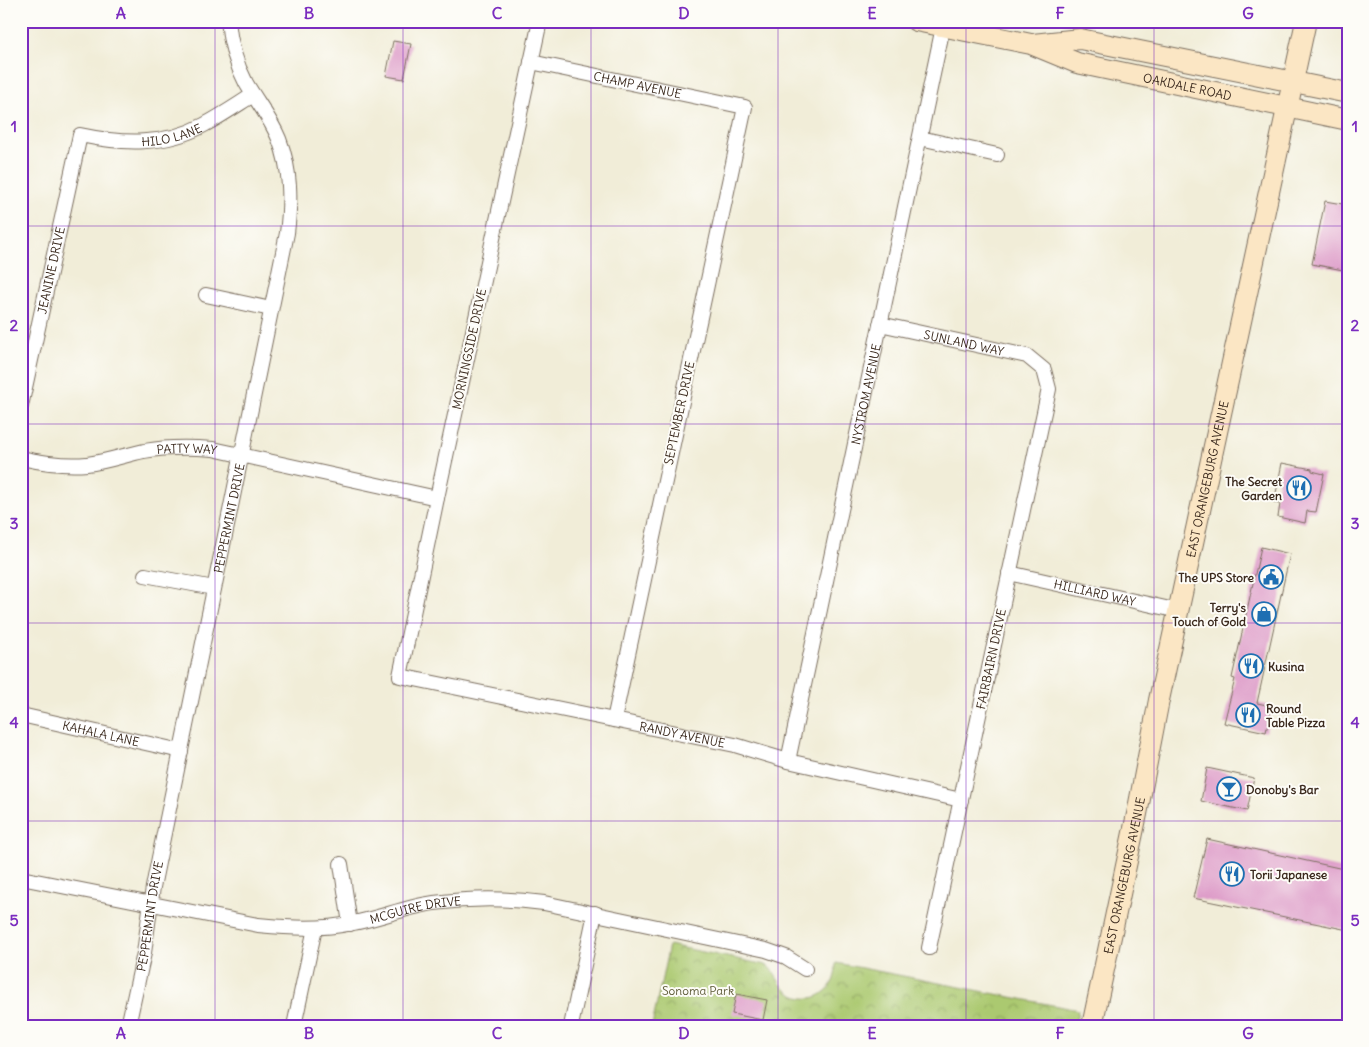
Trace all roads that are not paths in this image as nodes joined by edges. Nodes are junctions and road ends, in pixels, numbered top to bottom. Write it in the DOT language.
graph roads {
  1 [pos="228,21"];
  2 [pos="540,21"];
  3 [pos="916,21"];
  4 [pos="1306,21"];
  5 [pos="943,26"];
  6 [pos="1031,44"];
  7 [pos="531,62"];
  8 [pos="1294,82"];
  9 [pos="1348,93"];
  10 [pos="253,94"];
  11 [pos="745,107"];
  12 [pos="1288,108"];
  13 [pos="1348,120"];
  14 [pos="80,135"];
  15 [pos="920,138"];
  16 [pos="997,155"];
  17 [pos="206,295"];
  18 [pos="271,309"];
  19 [pos="880,324"];
  20 [pos="1044,370"];
  21 [pos="21,406"];
  22 [pos="241,455"];
  23 [pos="21,458"];
  24 [pos="437,498"];
  25 [pos="1009,574"];
  26 [pos="145,575"];
  27 [pos="214,588"];
  28 [pos="1179,611"];
  29 [pos="400,676"];
  30 [pos="21,715"];
  31 [pos="614,720"];
  32 [pos="181,750"];
  33 [pos="788,761"];
  34 [pos="961,800"];
  35 [pos="341,864"];
  36 [pos="21,878"];
  37 [pos="152,903"];
  38 [pos="595,913"];
  39 [pos="350,924"];
  40 [pos="315,928"];
  41 [pos="929,948"];
  42 [pos="805,968"];
  43 [pos="128,1026"];
  44 [pos="294,1026"];
  45 [pos="571,1026"];
  46 [pos="1092,1026"];
  1 -- 10 [label="street, PEPPERMINT DRIVE"];
  2 -- 7 [label="street, MORNINGSIDE DRIVE"];
  3 -- 5 [label="street, OAKDALE ROAD"];
  4 -- 8 [label="street, EAST ORANGEBURG AVENUE"];
  5 -- 6 [label="street, OAKDALE ROAD"];
  5 -- 15 [label="street, NYSTROM AVENUE"];
  6 -- 8 [label="street, OAKDALE ROAD"];
  6 -- 12 [label="street, OAKDALE ROAD"];
  7 -- 11 [label="street, CHAMP AVENUE"];
  7 -- 24 [label="street, MORNINGSIDE DRIVE"];
  8 -- 9 [label="street, OAKDALE ROAD"];
  8 -- 12 [label="street, EAST ORANGEBURG AVENUE"];
  10 -- 14 [label="street, HILO LANE"];
  10 -- 18 [label="street, PEPPERMINT DRIVE"];
  11 -- 31 [label="street, SEPTEMBER DRIVE"];
  12 -- 13 [label="street, OAKDALE ROAD"];
  12 -- 28 [label="street, EAST ORANGEBURG AVENUE"];
  14 -- 21 [label="street, JEANINE DRIVE"];
  15 -- 16 [label="street"];
  15 -- 19 [label="street, NYSTROM AVENUE"];
  17 -- 18 [label="street"];
  18 -- 22 [label="street, PEPPERMINT DRIVE"];
  19 -- 20 [label="street, SUNLAND WAY"];
  19 -- 33 [label="street, NYSTROM AVENUE"];
  20 -- 25 [label="street, FAIRBAIRN DRIVE"];
  22 -- 23 [label="street, PATTY WAY"];
  22 -- 24 [label="street, PATTY WAY"];
  22 -- 27 [label="street, PEPPERMINT DRIVE"];
  24 -- 29 [label="street, MORNINGSIDE DRIVE"];
  25 -- 28 [label="street, HILLIARD WAY"];
  25 -- 34 [label="street, FAIRBAIRN DRIVE"];
  26 -- 27 [label="street"];
  27 -- 32 [label="street, PEPPERMINT DRIVE"];
  28 -- 46 [label="street, EAST ORANGEBURG AVENUE"];
  29 -- 31 [label="street, RANDY AVENUE"];
  30 -- 32 [label="street, KAHALA LANE"];
  31 -- 33 [label="street, RANDY AVENUE"];
  32 -- 37 [label="street, PEPPERMINT DRIVE"];
  33 -- 34 [label="street, RANDY AVENUE"];
  34 -- 41 [label="street, FAIRBAIRN DRIVE"];
  35 -- 39 [label="street"];
  36 -- 37 [label="street, MCGUIRE DRIVE"];
  37 -- 40 [label="street, MCGUIRE DRIVE"];
  37 -- 43 [label="street, PEPPERMINT DRIVE"];
  38 -- 39 [label="street, MCGUIRE DRIVE"];
  38 -- 42 [label="street, MCGUIRE DRIVE"];
  38 -- 45 [label="street"];
  39 -- 40 [label="street, MCGUIRE DRIVE"];
  40 -- 44 [label="street"];
}
